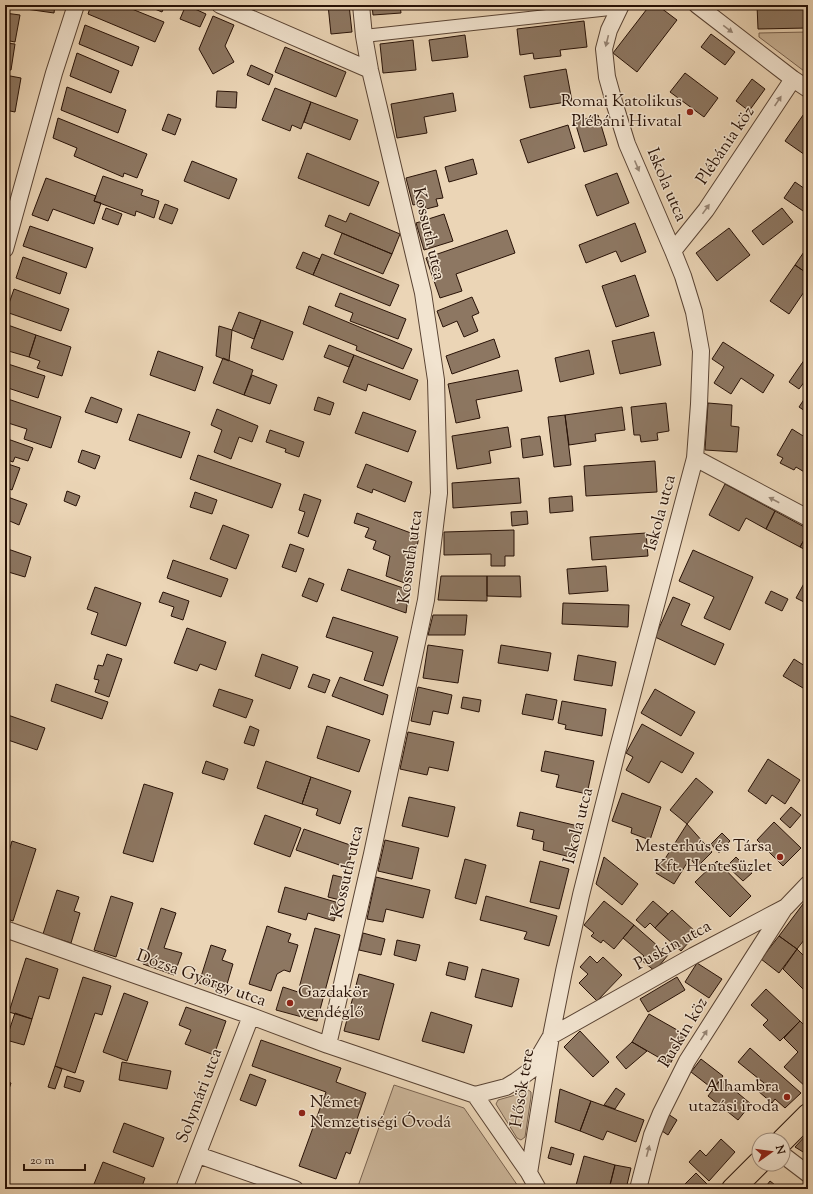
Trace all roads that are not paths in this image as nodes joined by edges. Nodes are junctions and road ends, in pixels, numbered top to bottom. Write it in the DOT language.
graph roads {
  1 [pos="76,5"];
  2 [pos="220,5"];
  3 [pos="361,5"];
  4 [pos="697,5"];
  5 [pos="620,7"];
  6 [pos="364,36"];
  7 [pos="370,70"];
  8 [pos="793,79"];
  9 [pos="808,89"];
  10 [pos="5,249"];
  11 [pos="673,251"];
  12 [pos="695,458"];
  13 [pos="808,518"];
  14 [pos="808,884"];
  15 [pos="786,907"];
  16 [pos="5,929"];
  17 [pos="251,1016"];
  18 [pos="551,1036"];
  19 [pos="328,1045"];
  20 [pos="475,1094"];
  21 [pos="808,1115"];
  22 [pos="790,1132"];
  23 [pos="198,1155"];
  24 [pos="791,1161"];
  25 [pos="751,1172"];
  26 [pos="529,1173"];
  27 [pos="808,1174"];
  28 [pos="184,1189"];
  29 [pos="295,1189"];
  30 [pos="538,1189"];
  31 [pos="638,1189"];
  32 [pos="733,1189"];
  1 -- 10 [label="street"];
  2 -- 7 [label="street"];
  3 -- 6 [label="street, Kossuth utca"];
  4 -- 8 [label="street, one-way"];
  5 -- 6 [label="street"];
  5 -- 11 [label="street, Iskola utca, one-way"];
  6 -- 7 [label="street, Kossuth utca"];
  7 -- 19 [label="street, Kossuth utca"];
  8 -- 9 [label="street"];
  11 -- 8 [label="street, Plébánia köz, one-way"];
  11 -- 12 [label="street, Iskola utca"];
  13 -- 12 [label="street, one-way"];
  12 -- 18 [label="street, Iskola utca"];
  14 -- 15 [label="street, Puskin utca"];
  15 -- 18 [label="street, Puskin utca"];
  31 -- 15 [label="street, Puskin köz, one-way"];
  16 -- 17 [label="street, Dózsa György utca"];
  17 -- 19 [label="street, Dózsa György utca"];
  17 -- 23 [label="street, Solymári utca"];
  18 -- 20 [label="street, Hősök tere"];
  18 -- 26 [label="street, Hősök tere"];
  19 -- 20 [label="street, Dózsa György utca"];
  20 -- 26 [label="street, Hősök tere"];
  21 -- 22 [label="main road"];
  23 -- 28 [label="street, Solymári utca"];
  23 -- 29 [label="street"];
  24 -- 27 [label="street"];
  25 -- 32 [label="main road"];
  26 -- 30 [label="street, Hősök tere"];
}
